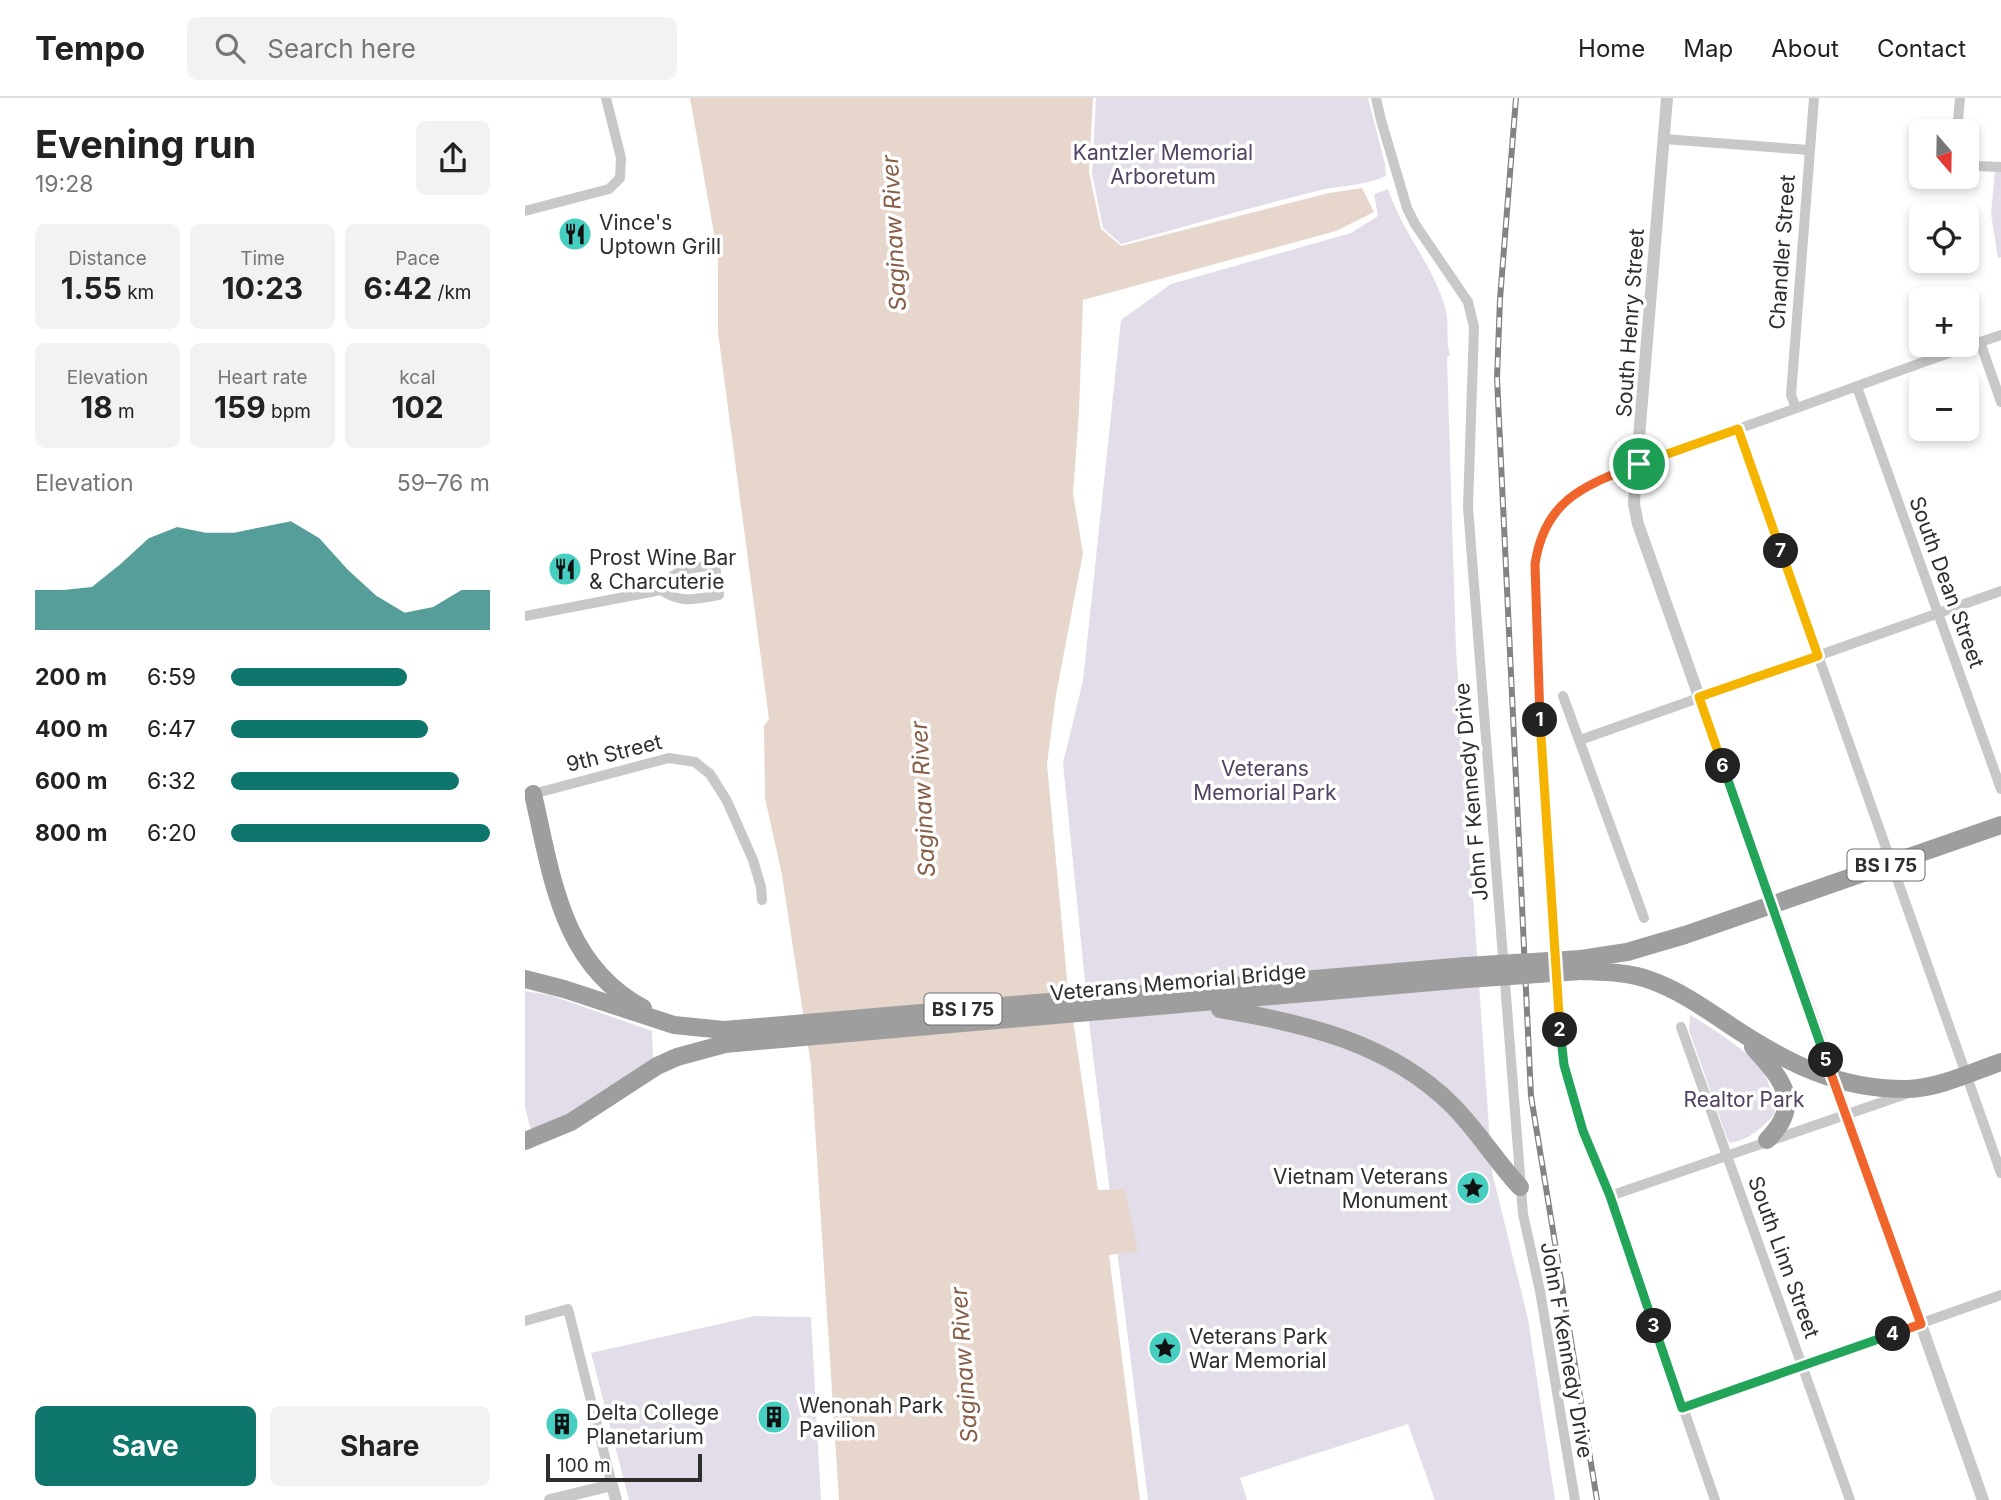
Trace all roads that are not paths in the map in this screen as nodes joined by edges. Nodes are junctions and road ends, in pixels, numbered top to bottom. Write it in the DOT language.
graph roads {
  1 [pos="606,98"];
  2 [pos="1377,98"];
  3 [pos="1667,98"];
  4 [pos="1814,98"];
  5 [pos="1960,98"];
  6 [pos="1958,119"];
  7 [pos="1664,139"];
  8 [pos="1809,149"];
  9 [pos="1979,166"];
  10 [pos="2001,167"];
  11 [pos="525,211"];
  12 [pos="2001,335"];
  13 [pos="1980,342"];
  14 [pos="1857,387"];
  15 [pos="2001,402"];
  16 [pos="1796,408"];
  17 [pos="1738,429"];
  18 [pos="1639,464"];
  19 [pos="661,590"];
  20 [pos="2001,591"];
  21 [pos="1938,614"];
  22 [pos="525,616"];
  23 [pos="1818,656"];
  24 [pos="1563,696"];
  25 [pos="1699,697"];
  26 [pos="1580,740"];
  27 [pos="2001,789"];
  28 [pos="529,795"];
  29 [pos="2001,825"];
  30 [pos="1892,863"];
  31 [pos="762,900"];
  32 [pos="1772,905"];
  33 [pos="1644,918"];
  34 [pos="1581,965"];
  35 [pos="1467,973"];
  36 [pos="525,979"];
  37 [pos="1165,999"];
  38 [pos="1196,1004"];
  39 [pos="674,1025"];
  40 [pos="1681,1027"];
  41 [pos="1736,1029"];
  42 [pos="762,1033"];
  43 [pos="2001,1062"];
  44 [pos="1966,1074"];
  45 [pos="1833,1079"];
  46 [pos="1930,1086"];
  47 [pos="1846,1115"];
  48 [pos="1767,1140"];
  49 [pos="525,1141"];
  50 [pos="1728,1155"];
  51 [pos="2001,1173"];
  52 [pos="1520,1186"];
  53 [pos="1610,1196"];
  54 [pos="2001,1296"];
  55 [pos="525,1321"];
  56 [pos="1921,1324"];
  57 [pos="1802,1365"];
  58 [pos="1682,1408"];
  59 [pos="613,1485"];
  60 [pos="550,1500"];
  61 [pos="616,1500"];
  62 [pos="1575,1500"];
  63 [pos="1715,1500"];
  64 [pos="1850,1500"];
  65 [pos="1983,1500"];
  1 -- 11 [label="street"];
  2 -- 52 [label="street, John F Kennedy Drive"];
  3 -- 7 [label="street, South Henry Street"];
  4 -- 8 [label="street, Chandler Street"];
  5 -- 6 [label="street"];
  7 -- 8 [label="street"];
  7 -- 18 [label="street, South Henry Street"];
  8 -- 16 [label="street, Chandler Street"];
  9 -- 10 [label="street"];
  12 -- 13 [label="street"];
  13 -- 14 [label="street"];
  13 -- 15 [label="street"];
  14 -- 16 [label="street"];
  14 -- 21 [label="street, South Dean Street"];
  16 -- 17 [label="street"];
  17 -- 18 [label="street"];
  17 -- 23 [label="street"];
  18 -- 25 [label="street, South Henry Street"];
  18 -- 53 [label="street"];
  19 -- 19 [label="street"];
  19 -- 22 [label="street"];
  20 -- 21 [label="street"];
  21 -- 23 [label="street"];
  21 -- 27 [label="street, South Dean Street"];
  23 -- 25 [label="street"];
  23 -- 30 [label="street"];
  24 -- 26 [label="street"];
  25 -- 26 [label="street"];
  25 -- 32 [label="street, South Henry Street"];
  26 -- 33 [label="street"];
  28 -- 31 [label="street, 9th Street"];
  28 -- 39 [label="highway"];
  29 -- 30 [label="highway, BS I 75"];
  30 -- 32 [label="highway, BS I 75"];
  30 -- 44 [label="street"];
  32 -- 34 [label="highway, BS I 75"];
  32 -- 45 [label="street, South Henry Street"];
  34 -- 35 [label="highway, Veterans Memorial Bridge / BS I 75, bridge"];
  34 -- 41 [label="highway, Veterans Memorial Bridge / BS I 75"];
  35 -- 37 [label="highway, Veterans Memorial Bridge / BS I 75"];
  35 -- 38 [label="highway, Veterans Memorial Bridge / BS I 75"];
  36 -- 39 [label="highway, Veterans Memorial Bridge / BS I 75"];
  37 -- 38 [label="highway, Veterans Memorial Bridge / BS I 75"];
  37 -- 42 [label="highway, Veterans Memorial Bridge / BS I 75"];
  38 -- 52 [label="highway"];
  39 -- 42 [label="highway, Veterans Memorial Bridge / BS I 75"];
  40 -- 50 [label="street, South Linn Street"];
  41 -- 45 [label="highway, Veterans Memorial Bridge / BS I 75"];
  41 -- 48 [label="highway"];
  42 -- 49 [label="highway, Veterans Memorial Bridge / BS I 75"];
  43 -- 44 [label="highway, BS I 75"];
  44 -- 46 [label="highway, BS I 75"];
  44 -- 51 [label="street"];
  45 -- 46 [label="highway, BS I 75"];
  45 -- 47 [label="street, South Henry Street"];
  46 -- 47 [label="street"];
  47 -- 48 [label="street"];
  47 -- 56 [label="street, South Henry Street"];
  48 -- 50 [label="street"];
  50 -- 53 [label="street"];
  50 -- 57 [label="street, South Linn Street"];
  52 -- 62 [label="street, John F Kennedy Drive"];
  53 -- 58 [label="street"];
  54 -- 56 [label="street"];
  55 -- 59 [label="street"];
  56 -- 57 [label="street"];
  56 -- 65 [label="street, South Henry Street"];
  57 -- 58 [label="street"];
  57 -- 64 [label="street, South Linn Street"];
  58 -- 63 [label="street"];
  59 -- 60 [label="street"];
  59 -- 61 [label="street"];
}
